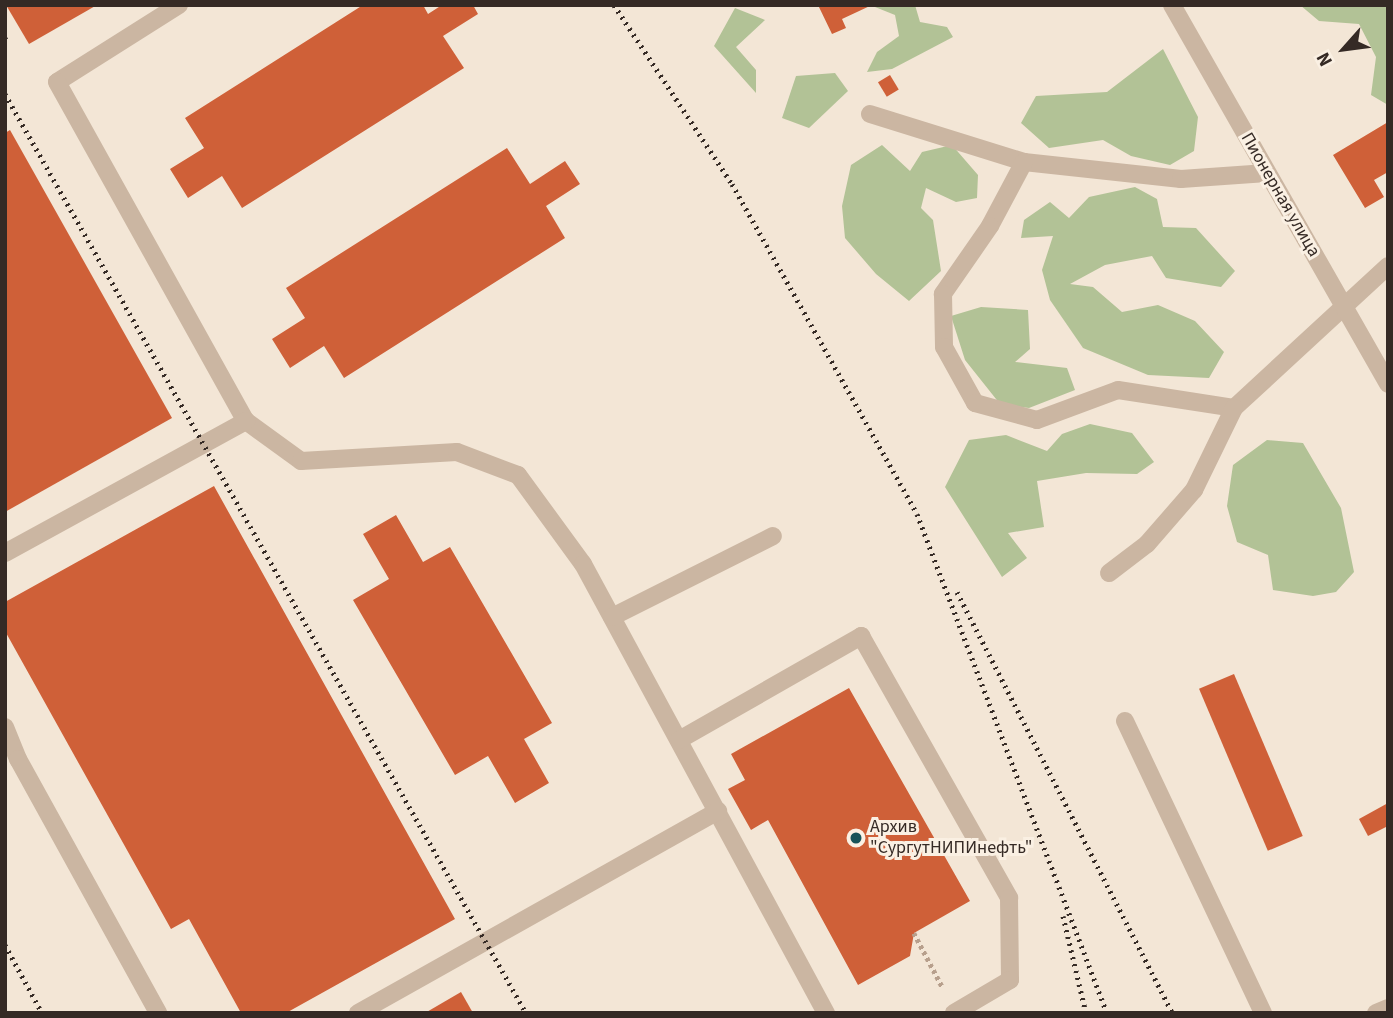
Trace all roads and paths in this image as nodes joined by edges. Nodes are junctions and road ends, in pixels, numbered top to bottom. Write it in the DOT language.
graph roads {
  1 [pos="179,5"];
  2 [pos="1172,5"];
  3 [pos="870,114"];
  4 [pos="1024,162"];
  5 [pos="1268,173"];
  6 [pos="1388,265"];
  7 [pos="1343,306"];
  8 [pos="1388,384"];
  9 [pos="1234,408"];
  10 [pos="246,421"];
  11 [pos="773,536"];
  12 [pos="5,553"];
  13 [pos="1109,573"];
  14 [pos="612,617"];
  15 [pos="1125,721"];
  16 [pos="5,727"];
  17 [pos="679,740"];
  18 [pos="718,811"];
  19 [pos="914,933"];
  20 [pos="1388,1008"];
  21 [pos="955,1012"];
  22 [pos="158,1013"];
  23 [pos="358,1013"];
  24 [pos="826,1013"];
  25 [pos="1263,1013"];
  26 [pos="1376,1013"];
  1 -- 10 [label="street"];
  2 -- 5 [label="street, Пионерная улица"];
  3 -- 4 [label="street"];
  4 -- 5 [label="street"];
  4 -- 9 [label="street"];
  5 -- 7 [label="street, Пионерная улица"];
  6 -- 7 [label="street"];
  7 -- 8 [label="street, Пионерная улица"];
  7 -- 9 [label="street"];
  9 -- 13 [label="street"];
  10 -- 12 [label="street"];
  10 -- 14 [label="street"];
  11 -- 14 [label="street"];
  14 -- 17 [label="street"];
  15 -- 25 [label="street"];
  16 -- 22 [label="street"];
  17 -- 18 [label="street"];
  17 -- 21 [label="street"];
  18 -- 23 [label="street"];
  18 -- 24 [label="street"];
  19 -- 21 [label="path"];
  20 -- 26 [label="street"];
}
